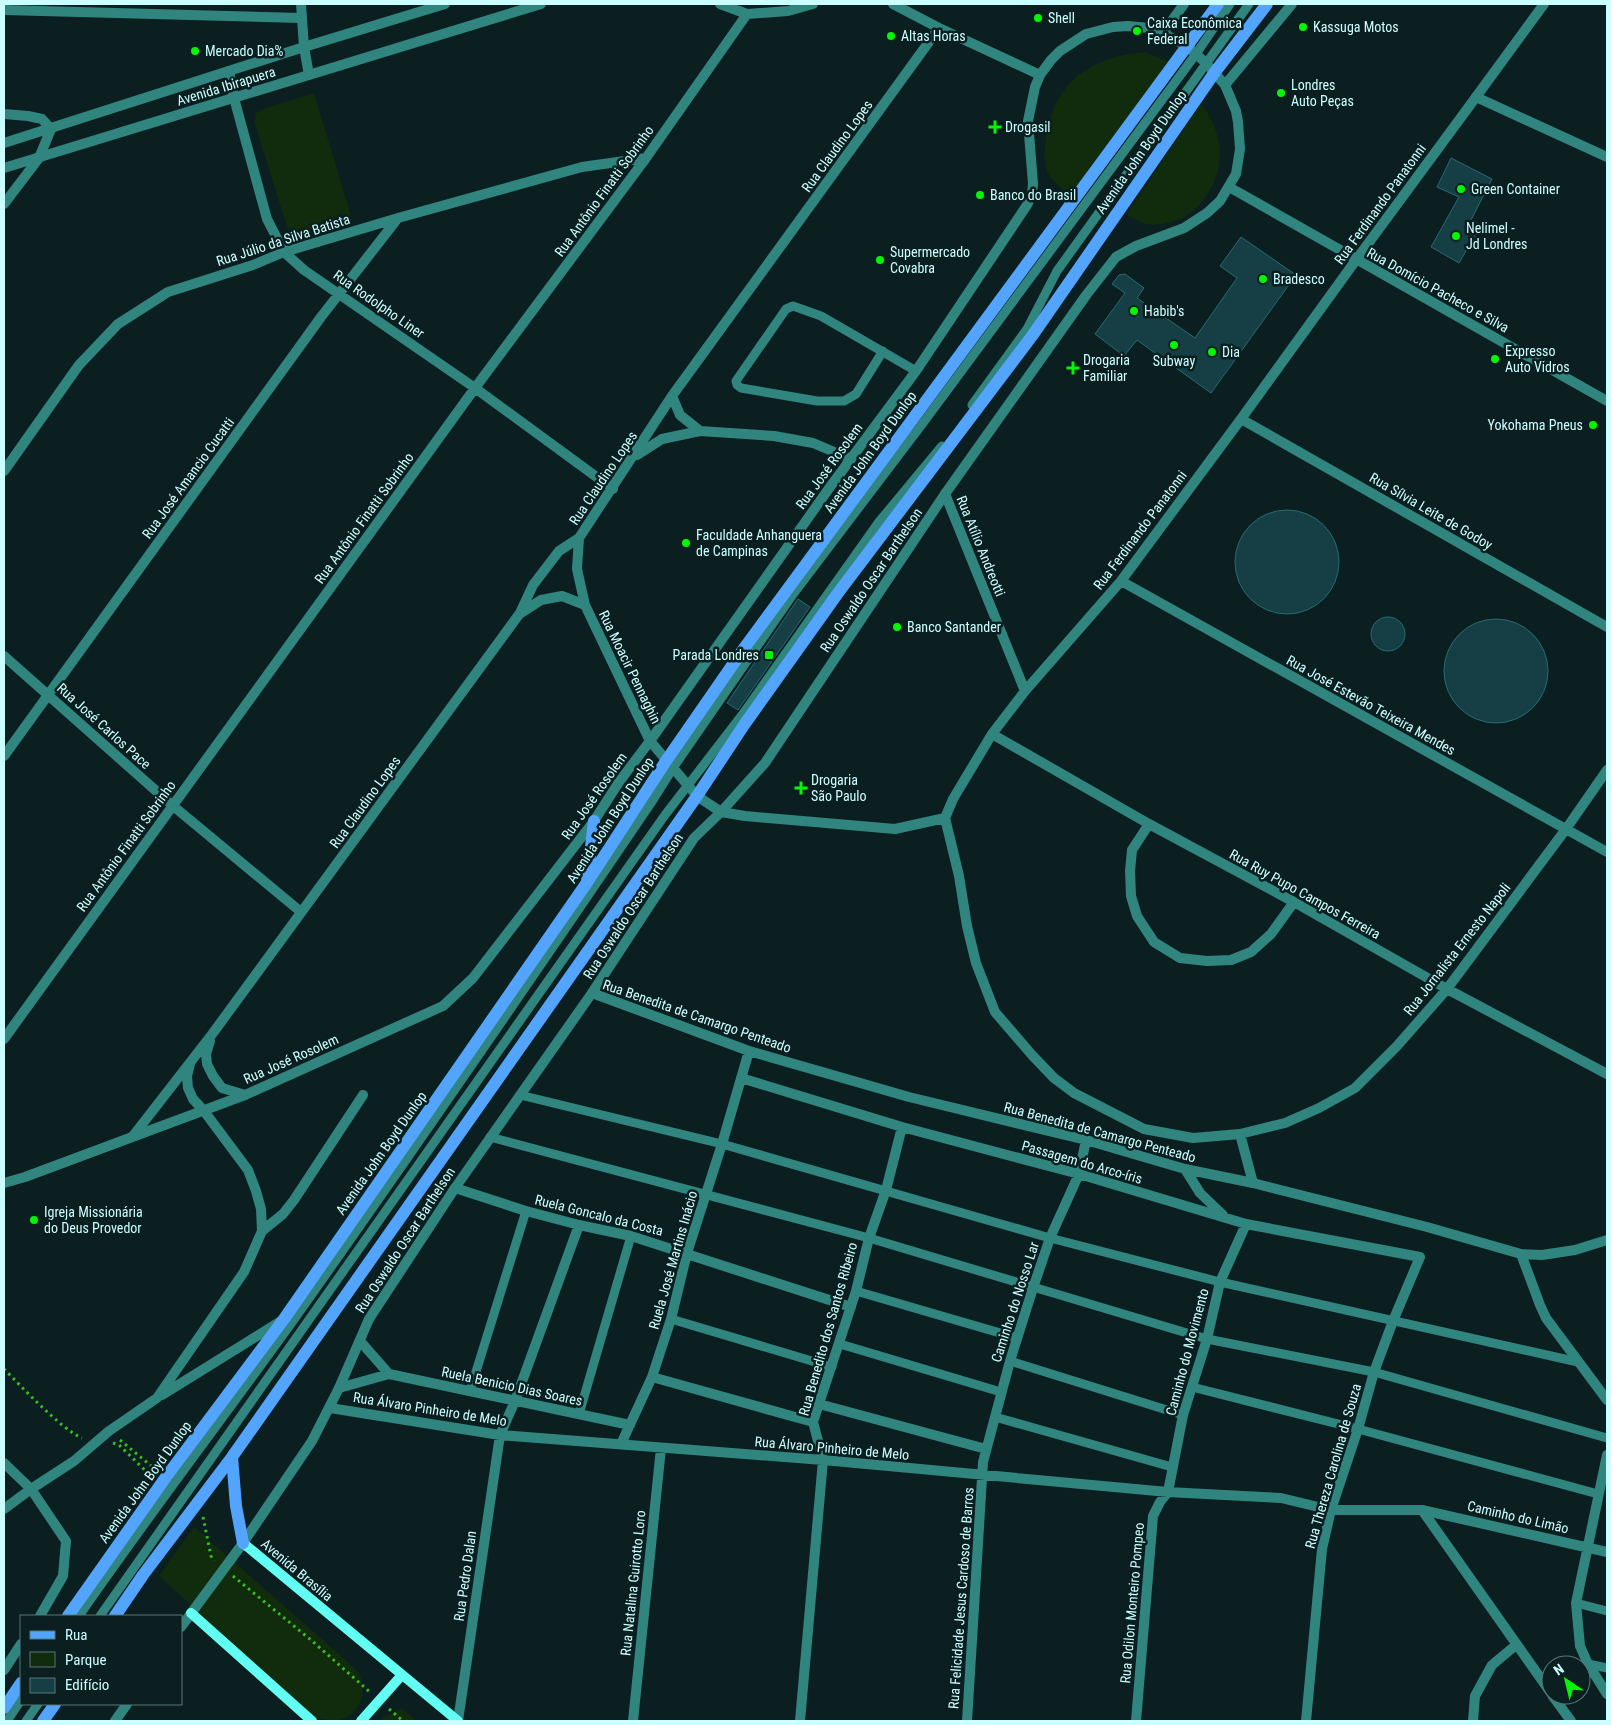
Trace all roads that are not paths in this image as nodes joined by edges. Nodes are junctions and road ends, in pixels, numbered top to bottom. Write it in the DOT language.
graph roads {
  1 [pos="301,4"];
  2 [pos="445,4"];
  3 [pos="541,4"];
  4 [pos="720,4"];
  5 [pos="813,4"];
  6 [pos="893,4"];
  7 [pos="1184,4"];
  8 [pos="1218,4"];
  9 [pos="1230,4"];
  10 [pos="1248,4"];
  11 [pos="1267,4"];
  12 [pos="1292,4"];
  13 [pos="1544,4"];
  14 [pos="4,10"];
  15 [pos="747,14"];
  16 [pos="301,18"];
  17 [pos="939,28"];
  18 [pos="1163,32"];
  19 [pos="304,47"];
  20 [pos="1192,51"];
  21 [pos="1210,68"];
  22 [pos="229,71"];
  23 [pos="309,75"];
  24 [pos="1040,75"];
  25 [pos="1225,86"];
  26 [pos="1476,97"];
  27 [pos="234,98"];
  28 [pos="4,114"];
  29 [pos="51,129"];
  30 [pos="4,143"];
  31 [pos="1607,157"];
  32 [pos="39,158"];
  33 [pos="646,158"];
  34 [pos="4,168"];
  35 [pos="1229,187"];
  36 [pos="4,204"];
  37 [pos="398,218"];
  38 [pos="284,252"];
  39 [pos="1356,260"];
  40 [pos="339,293"];
  41 [pos="883,351"];
  42 [pos="916,371"];
  43 [pos="475,388"];
  44 [pos="672,396"];
  45 [pos="1607,401"];
  46 [pos="1241,420"];
  47 [pos="700,430"];
  48 [pos="634,457"];
  49 [pos="851,459"];
  50 [pos="4,471"];
  51 [pos="613,489"];
  52 [pos="945,494"];
  53 [pos="579,538"];
  54 [pos="1121,581"];
  55 [pos="585,605"];
  56 [pos="520,613"];
  57 [pos="1607,627"];
  58 [pos="4,656"];
  59 [pos="1026,691"];
  60 [pos="49,696"];
  61 [pos="992,734"];
  62 [pos="650,741"];
  63 [pos="4,756"];
  64 [pos="670,764"];
  65 [pos="1607,770"];
  66 [pos="687,784"];
  67 [pos="696,796"];
  68 [pos="172,805"];
  69 [pos="721,812"];
  70 [pos="946,818"];
  71 [pos="594,821"];
  72 [pos="1149,824"];
  73 [pos="1566,829"];
  74 [pos="1607,852"];
  75 [pos="586,884"];
  76 [pos="1294,902"];
  77 [pos="301,912"];
  78 [pos="1447,989"];
  79 [pos="592,993"];
  80 [pos="213,1033"];
  81 [pos="4,1039"];
  82 [pos="749,1052"];
  83 [pos="190,1063"];
  84 [pos="1607,1074"];
  85 [pos="741,1078"];
  86 [pos="520,1094"];
  87 [pos="245,1095"];
  88 [pos="363,1095"];
  89 [pos="204,1111"];
  90 [pos="902,1127"];
  91 [pos="1240,1134"];
  92 [pos="133,1136"];
  93 [pos="490,1137"];
  94 [pos="1086,1140"];
  95 [pos="722,1144"];
  96 [pos="1185,1169"];
  97 [pos="1078,1174"];
  98 [pos="4,1183"];
  99 [pos="1253,1183"];
  100 [pos="455,1188"];
  101 [pos="886,1190"];
  102 [pos="706,1195"];
  103 [pos="526,1211"];
  104 [pos="1226,1217"];
  105 [pos="1246,1224"];
  106 [pos="579,1225"];
  107 [pos="262,1230"];
  108 [pos="631,1236"];
  109 [pos="869,1238"];
  110 [pos="1050,1238"];
  111 [pos="1607,1240"];
  112 [pos="687,1252"];
  113 [pos="1521,1254"];
  114 [pos="1420,1257"];
  115 [pos="1220,1282"];
  116 [pos="1033,1288"];
  117 [pos="856,1291"];
  118 [pos="851,1307"];
  119 [pos="284,1319"];
  120 [pos="671,1320"];
  121 [pos="1392,1321"];
  122 [pos="1017,1338"];
  123 [pos="1207,1338"];
  124 [pos="360,1341"];
  125 [pos="840,1344"];
  126 [pos="1010,1361"];
  127 [pos="1578,1362"];
  128 [pos="832,1367"];
  129 [pos="1374,1372"];
  130 [pos="389,1374"];
  131 [pos="652,1377"];
  132 [pos="1192,1387"];
  133 [pos="340,1388"];
  134 [pos="470,1391"];
  135 [pos="1001,1392"];
  136 [pos="157,1398"];
  137 [pos="1607,1400"];
  138 [pos="516,1401"];
  139 [pos="819,1404"];
  140 [pos="330,1408"];
  141 [pos="579,1414"];
  142 [pos="1183,1415"];
  143 [pos="995,1416"];
  144 [pos="814,1422"];
  145 [pos="630,1425"];
  146 [pos="1358,1428"];
  147 [pos="500,1435"];
  148 [pos="1607,1438"];
  149 [pos="621,1444"];
  150 [pos="661,1448"];
  151 [pos="986,1449"];
  152 [pos="1607,1455"];
  153 [pos="232,1457"];
  154 [pos="823,1460"];
  155 [pos="4,1463"];
  156 [pos="1172,1467"];
  157 [pos="982,1476"];
  158 [pos="31,1489"];
  159 [pos="1168,1492"];
  160 [pos="1598,1494"];
  161 [pos="4,1510"];
  162 [pos="1332,1510"];
  163 [pos="1422,1510"];
  164 [pos="243,1543"];
  165 [pos="1588,1546"];
  166 [pos="1607,1552"];
  167 [pos="1576,1603"];
  168 [pos="1607,1610"];
  169 [pos="191,1613"];
  170 [pos="41,1615"];
  171 [pos="69,1615"];
  172 [pos="80,1615"];
  173 [pos="101,1615"];
  174 [pos="116,1615"];
  175 [pos="182,1625"];
  176 [pos="1516,1645"];
  177 [pos="20,1646"];
  178 [pos="1584,1655"];
  179 [pos="1591,1665"];
  180 [pos="1607,1668"];
  181 [pos="1591,1669"];
  182 [pos="4,1670"];
  183 [pos="401,1676"];
  184 [pos="1541,1679"];
  185 [pos="20,1684"];
  186 [pos="1607,1694"];
  187 [pos="20,1702"];
  188 [pos="37,1705"];
  189 [pos="54,1705"];
  190 [pos="126,1705"];
  191 [pos="1560,1705"];
  192 [pos="4,1708"];
  193 [pos="7,1721"];
  194 [pos="26,1721"];
  195 [pos="42,1721"];
  196 [pos="115,1721"];
  197 [pos="312,1721"];
  198 [pos="361,1721"];
  199 [pos="458,1721"];
  200 [pos="633,1721"];
  201 [pos="800,1721"];
  202 [pos="967,1721"];
  203 [pos="1136,1721"];
  204 [pos="1306,1721"];
  205 [pos="1473,1721"];
  206 [pos="1571,1721"];
  1 -- 16 [label="street"];
  2 -- 19 [label="street, Avenida Ibirapuera"];
  3 -- 23 [label="street, Avenida Ibirapuera"];
  4 -- 15 [label="street"];
  5 -- 15 [label="street"];
  6 -- 17 [label="street"];
  7 -- 18 [label="street"];
  8 -- 20 [label="main road, Avenida John Boyd Dunlop"];
  9 -- 20 [label="lane"];
  10 -- 21 [label="lane"];
  11 -- 21 [label="main road, Avenida John Boyd Dunlop"];
  12 -- 25 [label="street"];
  13 -- 26 [label="street, Rua Ferdinando Panatonni"];
  14 -- 16 [label="street"];
  15 -- 33 [label="street, Rua Antônio Finatti Sobrinho"];
  16 -- 19 [label="street"];
  17 -- 24 [label="street"];
  17 -- 44 [label="street, Rua Claudino Lopes"];
  18 -- 20 [label="street"];
  18 -- 24 [label="street"];
  19 -- 22 [label="street, Avenida Ibirapuera"];
  19 -- 23 [label="street"];
  20 -- 21 [label="street"];
  20 -- 64 [label="main road, Avenida John Boyd Dunlop"];
  21 -- 25 [label="street"];
  21 -- 66 [label="lane"];
  21 -- 67 [label="main road, Avenida John Boyd Dunlop"];
  22 -- 27 [label="street, Rua Rodolpho Liner"];
  22 -- 29 [label="street, Avenida Ibirapuera"];
  23 -- 27 [label="street, Avenida Ibirapuera"];
  24 -- 42 [label="street, Rua José Rosolem"];
  25 -- 35 [label="street"];
  26 -- 31 [label="street"];
  26 -- 39 [label="street, Rua Ferdinando Panatonni"];
  27 -- 32 [label="street, Avenida Ibirapuera"];
  27 -- 38 [label="street, Rua Rodolpho Liner"];
  28 -- 29 [label="street"];
  29 -- 30 [label="street, Avenida Ibirapuera"];
  29 -- 32 [label="street"];
  32 -- 34 [label="street, Avenida Ibirapuera"];
  32 -- 36 [label="street"];
  33 -- 37 [label="street, Rua Júlio da Silva Batista"];
  33 -- 43 [label="street, Rua Antônio Finatti Sobrinho"];
  35 -- 39 [label="street, Rua Domício Pacheco e Silva"];
  35 -- 52 [label="street, Rua Oswaldo Oscar Barthelson"];
  37 -- 38 [label="street, Rua Júlio da Silva Batista"];
  37 -- 40 [label="street, Rua José Amancio Cucatti"];
  38 -- 40 [label="street, Rua Rodolpho Liner"];
  38 -- 50 [label="street, Rua Júlio da Silva Batista"];
  39 -- 45 [label="street, Rua Domício Pacheco e Silva"];
  39 -- 46 [label="street, Rua Ferdinando Panatonni"];
  40 -- 43 [label="street, Rua Rodolpho Liner"];
  40 -- 60 [label="street, Rua José Amancio Cucatti"];
  41 -- 41 [label="lane"];
  41 -- 42 [label="lane"];
  42 -- 49 [label="street, Rua José Rosolem"];
  43 -- 51 [label="street, Rua Rodolpho Liner"];
  43 -- 68 [label="street, Rua Antônio Finatti Sobrinho"];
  44 -- 47 [label="street"];
  44 -- 48 [label="street, Rua Claudino Lopes"];
  46 -- 54 [label="street, Rua Ferdinando Panatonni"];
  46 -- 57 [label="street, Rua Sílvia Leite de Godoy"];
  47 -- 48 [label="street"];
  47 -- 49 [label="street"];
  48 -- 51 [label="street, Rua Claudino Lopes"];
  49 -- 62 [label="street, Rua José Rosolem"];
  51 -- 53 [label="street, Rua Claudino Lopes"];
  52 -- 59 [label="street, Rua Atílio Andreotti"];
  52 -- 69 [label="street, Rua Oswaldo Oscar Barthelson"];
  53 -- 55 [label="street, Rua Moacir Pennaghin"];
  53 -- 56 [label="street, Rua Claudino Lopes"];
  54 -- 59 [label="street, Rua Ferdinando Panatonni"];
  54 -- 73 [label="street, Rua José Estevão Teixeira Mendes"];
  55 -- 56 [label="street, Rua Moacir Pennaghin"];
  55 -- 62 [label="street, Rua Moacir Pennaghin"];
  56 -- 77 [label="street, Rua Claudino Lopes"];
  58 -- 60 [label="street, Rua José Carlos Pace"];
  59 -- 61 [label="street, Rua Ferdinando Panatonni"];
  60 -- 63 [label="street, Rua José Amancio Cucatti"];
  60 -- 68 [label="street, Rua José Carlos Pace"];
  61 -- 70 [label="street, Rua Ferdinando Panatonni"];
  61 -- 72 [label="street, Rua Ruy Pupo Campos Ferreira"];
  62 -- 64 [label="street, Rua Moacir Pennaghin"];
  62 -- 71 [label="street, Rua José Rosolem"];
  64 -- 66 [label="street, Rua Moacir Pennaghin"];
  64 -- 75 [label="main road, Avenida John Boyd Dunlop"];
  64 -- 172 [label="lane"];
  65 -- 73 [label="street, Rua Jornalista Ernesto Napoli"];
  66 -- 67 [label="street, Rua Moacir Pennaghin"];
  66 -- 173 [label="lane"];
  67 -- 69 [label="street"];
  67 -- 153 [label="main road, Avenida John Boyd Dunlop"];
  68 -- 77 [label="street, Rua José Carlos Pace"];
  68 -- 81 [label="street, Rua Antônio Finatti Sobrinho"];
  69 -- 70 [label="street"];
  69 -- 79 [label="street, Rua Oswaldo Oscar Barthelson"];
  70 -- 91 [label="street, Rua Jornalista Ernesto Napoli"];
  71 -- 75 [label="main road"];
  71 -- 87 [label="street, Rua José Rosolem"];
  72 -- 76 [label="street, Rua Ruy Pupo Campos Ferreira"];
  72 -- 76 [label="street"];
  73 -- 74 [label="street, Rua José Estevão Teixeira Mendes"];
  73 -- 78 [label="street, Rua Jornalista Ernesto Napoli"];
  75 -- 119 [label="main road, Avenida John Boyd Dunlop"];
  76 -- 78 [label="street, Rua Ruy Pupo Campos Ferreira"];
  77 -- 80 [label="street, Rua Claudino Lopes"];
  78 -- 84 [label="street, Rua Ruy Pupo Campos Ferreira"];
  78 -- 91 [label="street, Rua Jornalista Ernesto Napoli"];
  79 -- 82 [label="street, Rua Benedita de Camargo Penteado"];
  79 -- 86 [label="street, Rua Oswaldo Oscar Barthelson"];
  80 -- 83 [label="street, Rua Claudino Lopes"];
  80 -- 87 [label="street, Rua Claudino Lopes"];
  82 -- 85 [label="street, Ruela José Martins Inácio"];
  82 -- 94 [label="street, Rua Benedita de Camargo Penteado"];
  83 -- 89 [label="street"];
  83 -- 92 [label="street, Rua Claudino Lopes"];
  85 -- 90 [label="street, Passagem do Arco-íris"];
  85 -- 95 [label="street, Ruela José Martins Inácio"];
  86 -- 93 [label="street, Rua Oswaldo Oscar Barthelson"];
  86 -- 95 [label="lane"];
  87 -- 89 [label="street, Rua José Rosolem"];
  88 -- 107 [label="street"];
  89 -- 92 [label="street, Rua José Rosolem"];
  89 -- 107 [label="street"];
  90 -- 97 [label="street, Passagem do Arco-íris"];
  90 -- 101 [label="street, Rua Benedito dos Santos Ribeiro"];
  91 -- 99 [label="street"];
  92 -- 98 [label="street, Rua José Rosolem"];
  93 -- 100 [label="street, Rua Oswaldo Oscar Barthelson"];
  93 -- 102 [label="lane"];
  94 -- 96 [label="street, Rua Benedita de Camargo Penteado"];
  94 -- 97 [label="street, Caminho do Nosso Lar"];
  95 -- 101 [label="lane"];
  95 -- 102 [label="street, Ruela José Martins Inácio"];
  96 -- 99 [label="street, Rua Benedita de Camargo Penteado"];
  96 -- 104 [label="street"];
  97 -- 104 [label="street, Passagem do Arco-íris"];
  97 -- 110 [label="street, Caminho do Nosso Lar"];
  99 -- 113 [label="street, Rua Benedita de Camargo Penteado"];
  100 -- 103 [label="street, Ruela Goncalo da Costa"];
  100 -- 124 [label="street, Rua Oswaldo Oscar Barthelson"];
  101 -- 109 [label="street, Rua Benedito dos Santos Ribeiro"];
  101 -- 110 [label="lane"];
  102 -- 109 [label="lane"];
  102 -- 112 [label="street, Ruela José Martins Inácio"];
  103 -- 106 [label="street, Ruela Goncalo da Costa"];
  103 -- 134 [label="lane"];
  104 -- 105 [label="street, Passagem do Arco-íris"];
  105 -- 114 [label="street, Passagem do Arco-íris"];
  105 -- 115 [label="street, Caminho do Movimento"];
  106 -- 108 [label="street, Ruela Goncalo da Costa"];
  106 -- 138 [label="street, Rua Pedro Dalan"];
  107 -- 136 [label="street"];
  108 -- 112 [label="street, Ruela Goncalo da Costa"];
  108 -- 141 [label="lane"];
  109 -- 116 [label="lane"];
  109 -- 117 [label="street, Rua Benedito dos Santos Ribeiro"];
  110 -- 115 [label="lane"];
  110 -- 116 [label="street, Caminho do Nosso Lar"];
  111 -- 113 [label="street, Rua Benedita de Camargo Penteado"];
  112 -- 118 [label="street, Ruela Goncalo da Costa"];
  112 -- 120 [label="street, Ruela José Martins Inácio"];
  113 -- 127 [label="street"];
  114 -- 121 [label="street, Rua Thereza Carolina de Souza"];
  115 -- 121 [label="lane"];
  115 -- 123 [label="street, Caminho do Movimento"];
  116 -- 122 [label="street, Caminho do Nosso Lar"];
  116 -- 123 [label="lane"];
  117 -- 118 [label="street, Rua Benedito dos Santos Ribeiro"];
  117 -- 122 [label="lane"];
  118 -- 125 [label="street, Rua Benedito dos Santos Ribeiro"];
  119 -- 136 [label="street"];
  119 -- 171 [label="main road, Avenida John Boyd Dunlop"];
  120 -- 128 [label="lane"];
  120 -- 131 [label="street, Ruela José Martins Inácio"];
  121 -- 127 [label="lane"];
  121 -- 129 [label="street, Rua Thereza Carolina de Souza"];
  122 -- 126 [label="street, Caminho do Nosso Lar"];
  123 -- 129 [label="lane"];
  123 -- 132 [label="street, Caminho do Movimento"];
  124 -- 130 [label="street"];
  124 -- 133 [label="street, Rua Oswaldo Oscar Barthelson"];
  125 -- 128 [label="street, Rua Benedito dos Santos Ribeiro"];
  125 -- 135 [label="lane"];
  126 -- 135 [label="street, Caminho do Nosso Lar"];
  126 -- 142 [label="lane"];
  127 -- 137 [label="street"];
  128 -- 139 [label="street, Rua Benedito dos Santos Ribeiro"];
  129 -- 146 [label="street, Rua Thereza Carolina de Souza"];
  129 -- 148 [label="lane"];
  130 -- 133 [label="street, Ruela Benicio Dias Soares"];
  130 -- 134 [label="street, Ruela Benicio Dias Soares"];
  131 -- 144 [label="street"];
  131 -- 145 [label="street, Ruela José Martins Inácio"];
  132 -- 142 [label="street, Caminho do Movimento"];
  132 -- 146 [label="lane"];
  133 -- 140 [label="street, Rua Oswaldo Oscar Barthelson"];
  134 -- 138 [label="street, Ruela Benicio Dias Soares"];
  135 -- 143 [label="street, Caminho do Nosso Lar"];
  136 -- 158 [label="street"];
  138 -- 141 [label="street, Ruela Benicio Dias Soares"];
  138 -- 147 [label="street, Rua Pedro Dalan"];
  139 -- 144 [label="street, Rua Benedito dos Santos Ribeiro"];
  139 -- 151 [label="street"];
  140 -- 147 [label="street, Rua Álvaro Pinheiro de Melo"];
  140 -- 164 [label="street, Avenida Brasília"];
  141 -- 145 [label="street, Ruela Benicio Dias Soares"];
  142 -- 156 [label="street, Caminho do Movimento"];
  143 -- 151 [label="street, Caminho do Nosso Lar"];
  143 -- 156 [label="lane"];
  144 -- 154 [label="street, Rua Benedito dos Santos Ribeiro"];
  145 -- 149 [label="street, Ruela José Martins Inácio"];
  146 -- 160 [label="lane"];
  146 -- 162 [label="street, Rua Thereza Carolina de Souza"];
  147 -- 149 [label="street, Rua Álvaro Pinheiro de Melo"];
  147 -- 199 [label="street, Rua Pedro Dalan"];
  149 -- 150 [label="street, Rua Álvaro Pinheiro de Melo"];
  150 -- 154 [label="street, Rua Álvaro Pinheiro de Melo"];
  150 -- 200 [label="street, Rua Natalina Guirotto Loro"];
  151 -- 157 [label="street, Caminho do Nosso Lar"];
  152 -- 160 [label="street"];
  153 -- 164 [label="main road"];
  153 -- 174 [label="main road, Avenida John Boyd Dunlop"];
  154 -- 157 [label="street, Rua Álvaro Pinheiro de Melo"];
  154 -- 201 [label="street, Rua Benedito dos Santos Ribeiro"];
  155 -- 158 [label="street"];
  156 -- 159 [label="street, Caminho do Movimento"];
  157 -- 159 [label="street, Rua Álvaro Pinheiro de Melo"];
  157 -- 202 [label="street, Rua Felicidade Jesus Cardoso de Barros"];
  158 -- 161 [label="street"];
  158 -- 170 [label="street"];
  159 -- 162 [label="street, Rua Álvaro Pinheiro de Melo"];
  159 -- 203 [label="street, Rua Odilon Monteiro Pompeo"];
  160 -- 165 [label="street"];
  162 -- 163 [label="street, Caminho do Limão"];
  162 -- 204 [label="street, Rua Thereza Carolina de Souza"];
  163 -- 165 [label="street, Caminho do Limão"];
  163 -- 176 [label="street"];
  164 -- 169 [label="street"];
  164 -- 183 [label="main road, Avenida Brasília"];
  165 -- 166 [label="street, Caminho do Limão"];
  165 -- 167 [label="street"];
  167 -- 168 [label="lane"];
  167 -- 178 [label="street"];
  169 -- 175 [label="street"];
  169 -- 197 [label="main road"];
  176 -- 184 [label="street"];
  176 -- 205 [label="street"];
  177 -- 182 [label="street"];
  179 -- 180 [label="lane"];
  181 -- 186 [label="street"];
  183 -- 198 [label="main road"];
  183 -- 199 [label="main road, Avenida Brasília"];
  185 -- 192 [label="main road"];
  187 -- 193 [label="lane"];
  188 -- 194 [label="lane"];
  189 -- 195 [label="main road"];
  190 -- 196 [label="street"];
  191 -- 206 [label="street"];
}
